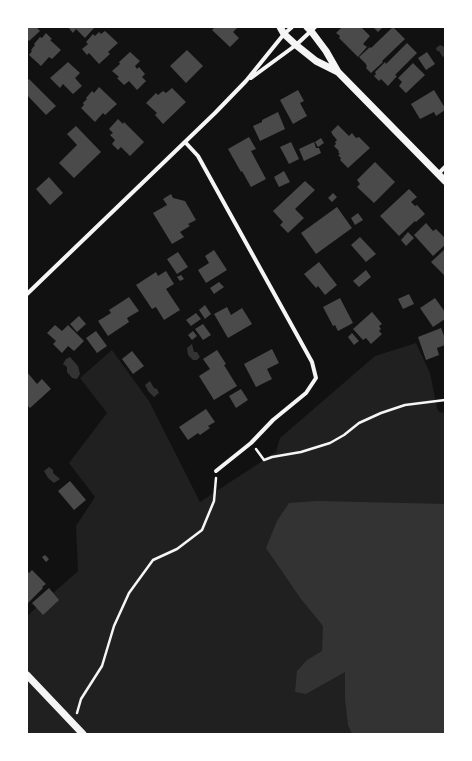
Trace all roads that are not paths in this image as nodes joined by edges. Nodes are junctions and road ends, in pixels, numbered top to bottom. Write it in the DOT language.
graph roads {
  1 [pos="280,27"];
  2 [pos="292,27"];
  3 [pos="311,28"];
  4 [pos="284,34"];
  5 [pos="296,45"];
  6 [pos="338,72"];
  7 [pos="246,81"];
  8 [pos="185,142"];
  9 [pos="445,167"];
  10 [pos="438,174"];
  11 [pos="445,181"];
  12 [pos="27,294"];
  13 [pos="216,471"];
  14 [pos="27,675"];
  15 [pos="83,734"];
  1 -- 4 [label="street"];
  2 -- 4 [label="street"];
  3 -- 5 [label="street"];
  3 -- 6 [label="street"];
  4 -- 5 [label="street"];
  4 -- 7 [label="street"];
  5 -- 6 [label="street"];
  5 -- 7 [label="street"];
  6 -- 10 [label="street"];
  7 -- 8 [label="street"];
  8 -- 12 [label="street"];
  8 -- 13 [label="street"];
  9 -- 10 [label="street"];
  10 -- 11 [label="street"];
  14 -- 15 [label="street"];
}
